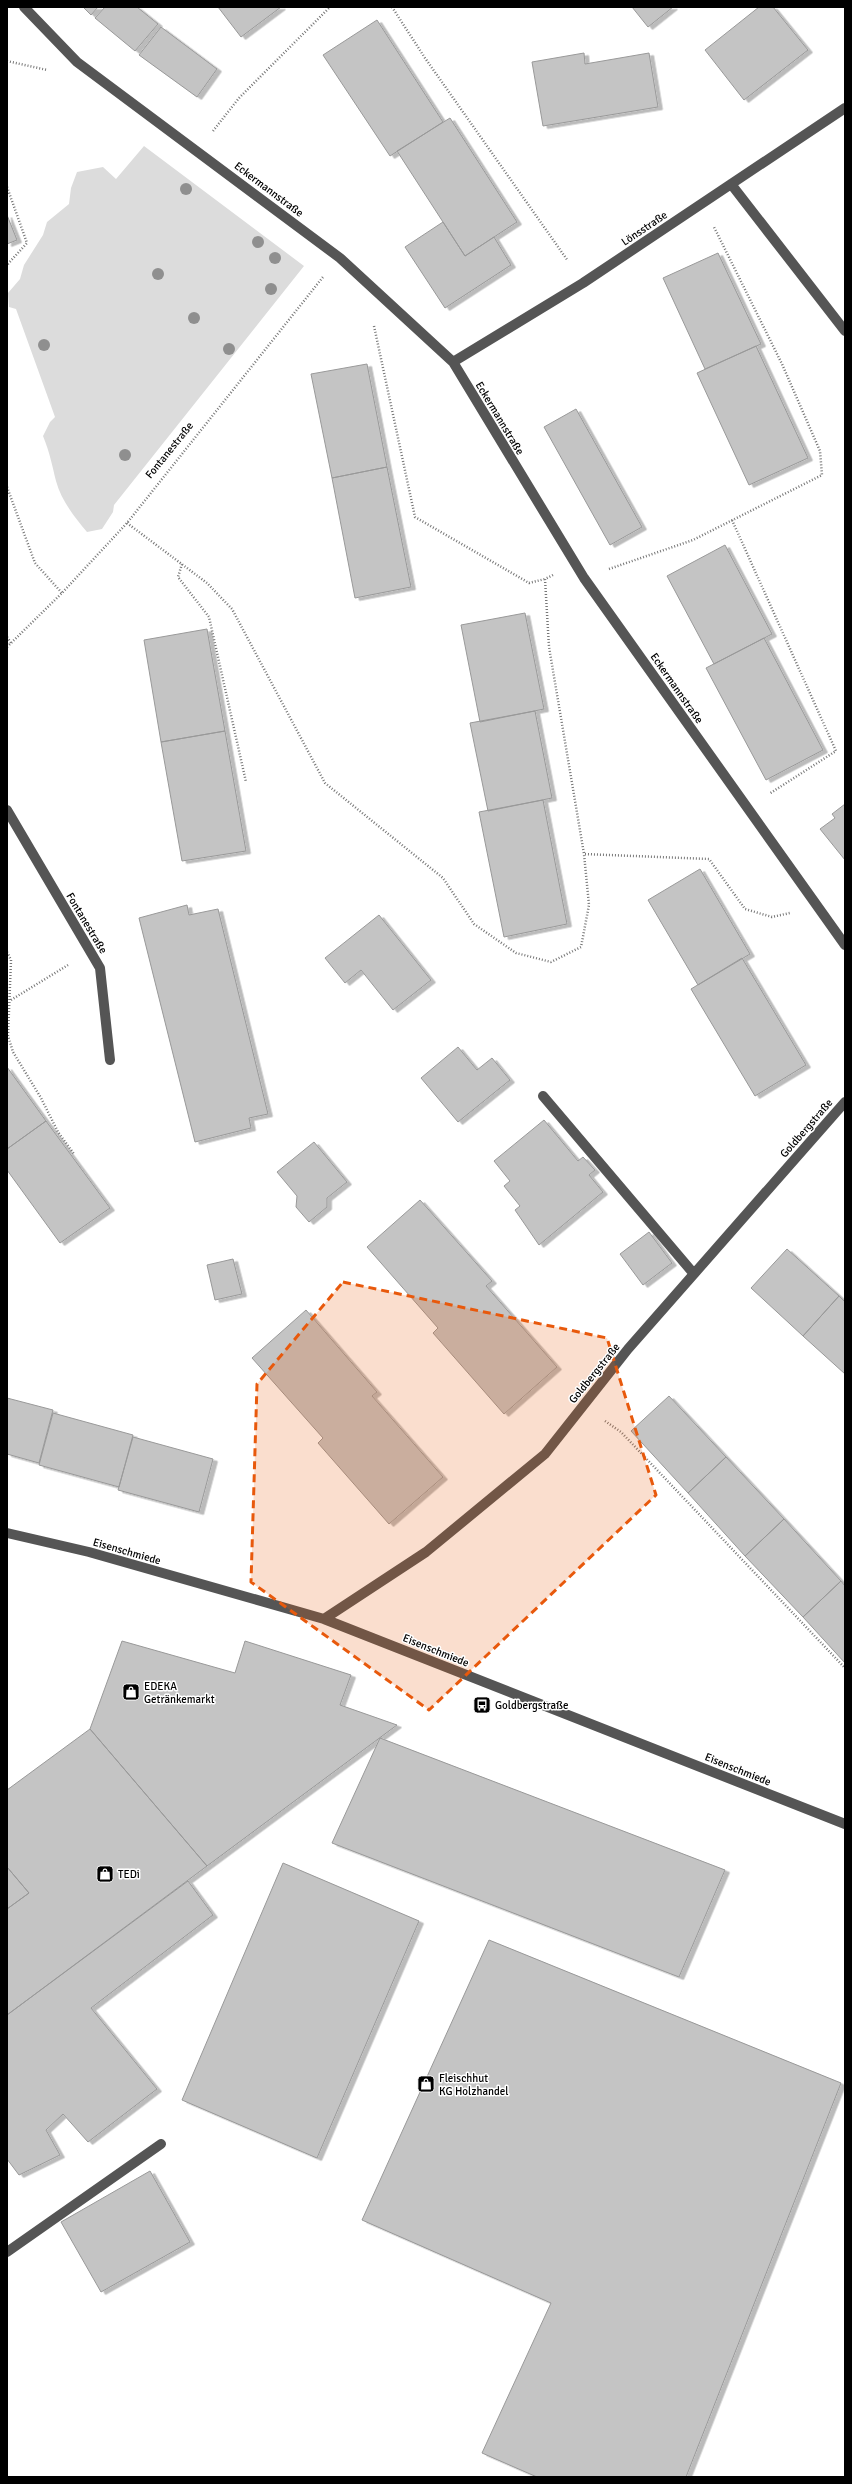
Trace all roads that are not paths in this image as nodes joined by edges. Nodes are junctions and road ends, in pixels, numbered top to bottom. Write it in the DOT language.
graph roads {
  1 [pos="24,7"];
  2 [pos="845,108"];
  3 [pos="731,184"];
  4 [pos="845,331"];
  5 [pos="453,362"];
  6 [pos="7,810"];
  7 [pos="845,945"];
  8 [pos="110,1060"];
  9 [pos="543,1096"];
  10 [pos="845,1102"];
  11 [pos="694,1274"];
  12 [pos="7,1533"];
  13 [pos="324,1619"];
  14 [pos="845,1824"];
  15 [pos="161,2144"];
  16 [pos="7,2252"];
  1 -- 5 [label="street, Eckermannstraße"];
  2 -- 3 [label="street, Lönsstraße"];
  3 -- 4 [label="street"];
  3 -- 5 [label="street, Lönsstraße"];
  5 -- 7 [label="street, Eckermannstraße"];
  6 -- 8 [label="street, Fontanestraße"];
  9 -- 11 [label="street"];
  10 -- 11 [label="street, Goldbergstraße"];
  11 -- 13 [label="street, Goldbergstraße"];
  12 -- 13 [label="street, Eisenschmiede"];
  13 -- 14 [label="street, Eisenschmiede"];
  15 -- 16 [label="street"];
}
